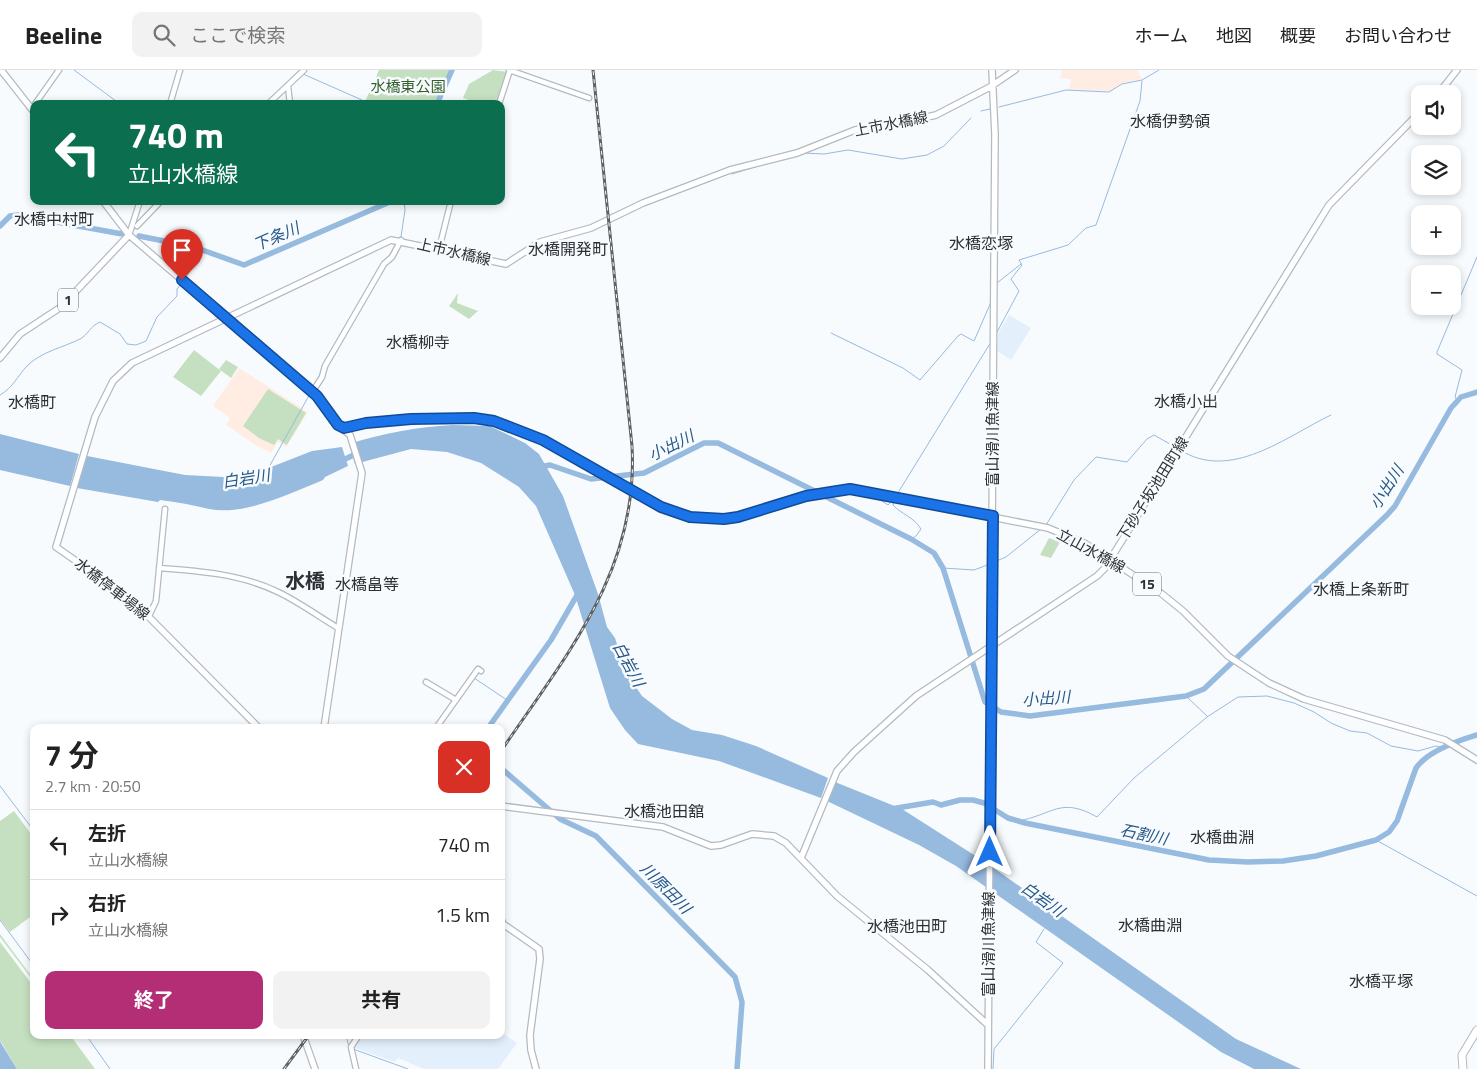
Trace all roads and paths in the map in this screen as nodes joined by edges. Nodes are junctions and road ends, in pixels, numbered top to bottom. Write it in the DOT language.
graph roads {
  1 [pos="1,70"];
  2 [pos="59,70"];
  3 [pos="180,70"];
  4 [pos="304,70"];
  5 [pos="510,70"];
  6 [pos="992,70"];
  7 [pos="1015,70"];
  8 [pos="1457,70"];
  9 [pos="994,84"];
  10 [pos="1445,85"];
  11 [pos="288,86"];
  12 [pos="589,98"];
  13 [pos="38,100"];
  14 [pos="171,100"];
  15 [pos="272,100"];
  16 [pos="290,100"];
  17 [pos="500,100"];
  18 [pos="30,104"];
  19 [pos="1411,121"];
  20 [pos="106,205"];
  21 [pos="139,205"];
  22 [pos="157,205"];
  23 [pos="450,205"];
  24 [pos="137,226"];
  25 [pos="130,234"];
  26 [pos="401,240"];
  27 [pos="439,249"];
  28 [pos="226,317"];
  29 [pos="0,358"];
  30 [pos="312,391"];
  31 [pos="94,421"];
  32 [pos="344,428"];
  33 [pos="165,510"];
  34 [pos="993,516"];
  35 [pos="1110,560"];
  36 [pos="159,568"];
  37 [pos="149,616"];
  38 [pos="338,628"];
  39 [pos="992,645"];
  40 [pos="482,671"];
  41 [pos="426,682"];
  42 [pos="456,700"];
  43 [pos="255,724"];
  44 [pos="325,724"];
  45 [pos="439,724"];
  46 [pos="1477,760"];
  47 [pos="505,807"];
  48 [pos="801,858"];
  49 [pos="505,925"];
  50 [pos="988,1025"];
  51 [pos="1477,1030"];
  52 [pos="304,1039"];
  53 [pos="356,1039"];
  54 [pos="315,1069"];
  55 [pos="356,1069"];
  56 [pos="536,1069"];
  57 [pos="988,1069"];
  58 [pos="1463,1069"];
  1 -- 18 [label="main road"];
  2 -- 13 [label="street"];
  3 -- 14 [label="street"];
  4 -- 11 [label="street"];
  5 -- 12 [label="street"];
  5 -- 17 [label="street"];
  6 -- 9 [label="main road, 富山滑川魚津線"];
  7 -- 9 [label="main road, 上市水橋線"];
  8 -- 10 [label="main road"];
  9 -- 27 [label="main road, 上市水橋線"];
  9 -- 34 [label="main road, 富山滑川魚津線"];
  11 -- 15 [label="street"];
  11 -- 16 [label="street"];
  19 -- 35 [label="main road, 下砂子坂池田町線"];
  20 -- 25 [label="main road"];
  21 -- 25 [label="street"];
  22 -- 24 [label="street"];
  23 -- 27 [label="street"];
  25 -- 28 [label="main road"];
  25 -- 29 [label="main road, 1"];
  26 -- 27 [label="main road, 上市水橋線"];
  26 -- 28 [label="main road, 上市水橋線"];
  26 -- 30 [label="street"];
  28 -- 30 [label="main road"];
  28 -- 31 [label="main road, 上市水橋線"];
  30 -- 32 [label="main road"];
  31 -- 37 [label="main road, 水橋停車場線"];
  32 -- 34 [label="main road, 立山水橋線 / 15, bridge"];
  32 -- 38 [label="main road"];
  33 -- 36 [label="street"];
  34 -- 35 [label="main road, 立山水橋線 / 15"];
  34 -- 39 [label="main road, 富山滑川魚津線"];
  35 -- 39 [label="main road, 下砂子坂池田町線"];
  35 -- 46 [label="main road, 立山水橋線 / 15"];
  36 -- 37 [label="street"];
  36 -- 38 [label="street"];
  37 -- 43 [label="main road, 水橋停車場線"];
  38 -- 44 [label="main road"];
  39 -- 48 [label="main road, 下砂子坂池田町線"];
  39 -- 50 [label="main road, 富山滑川魚津線"];
  40 -- 42 [label="street"];
  41 -- 42 [label="street"];
  42 -- 45 [label="street"];
  47 -- 48 [label="main road"];
  48 -- 50 [label="main road"];
  49 -- 56 [label="main road"];
  50 -- 57 [label="main road, 富山滑川魚津線"];
  51 -- 58 [label="highway"];
  52 -- 54 [label="main road"];
  53 -- 55 [label="street"];
}
